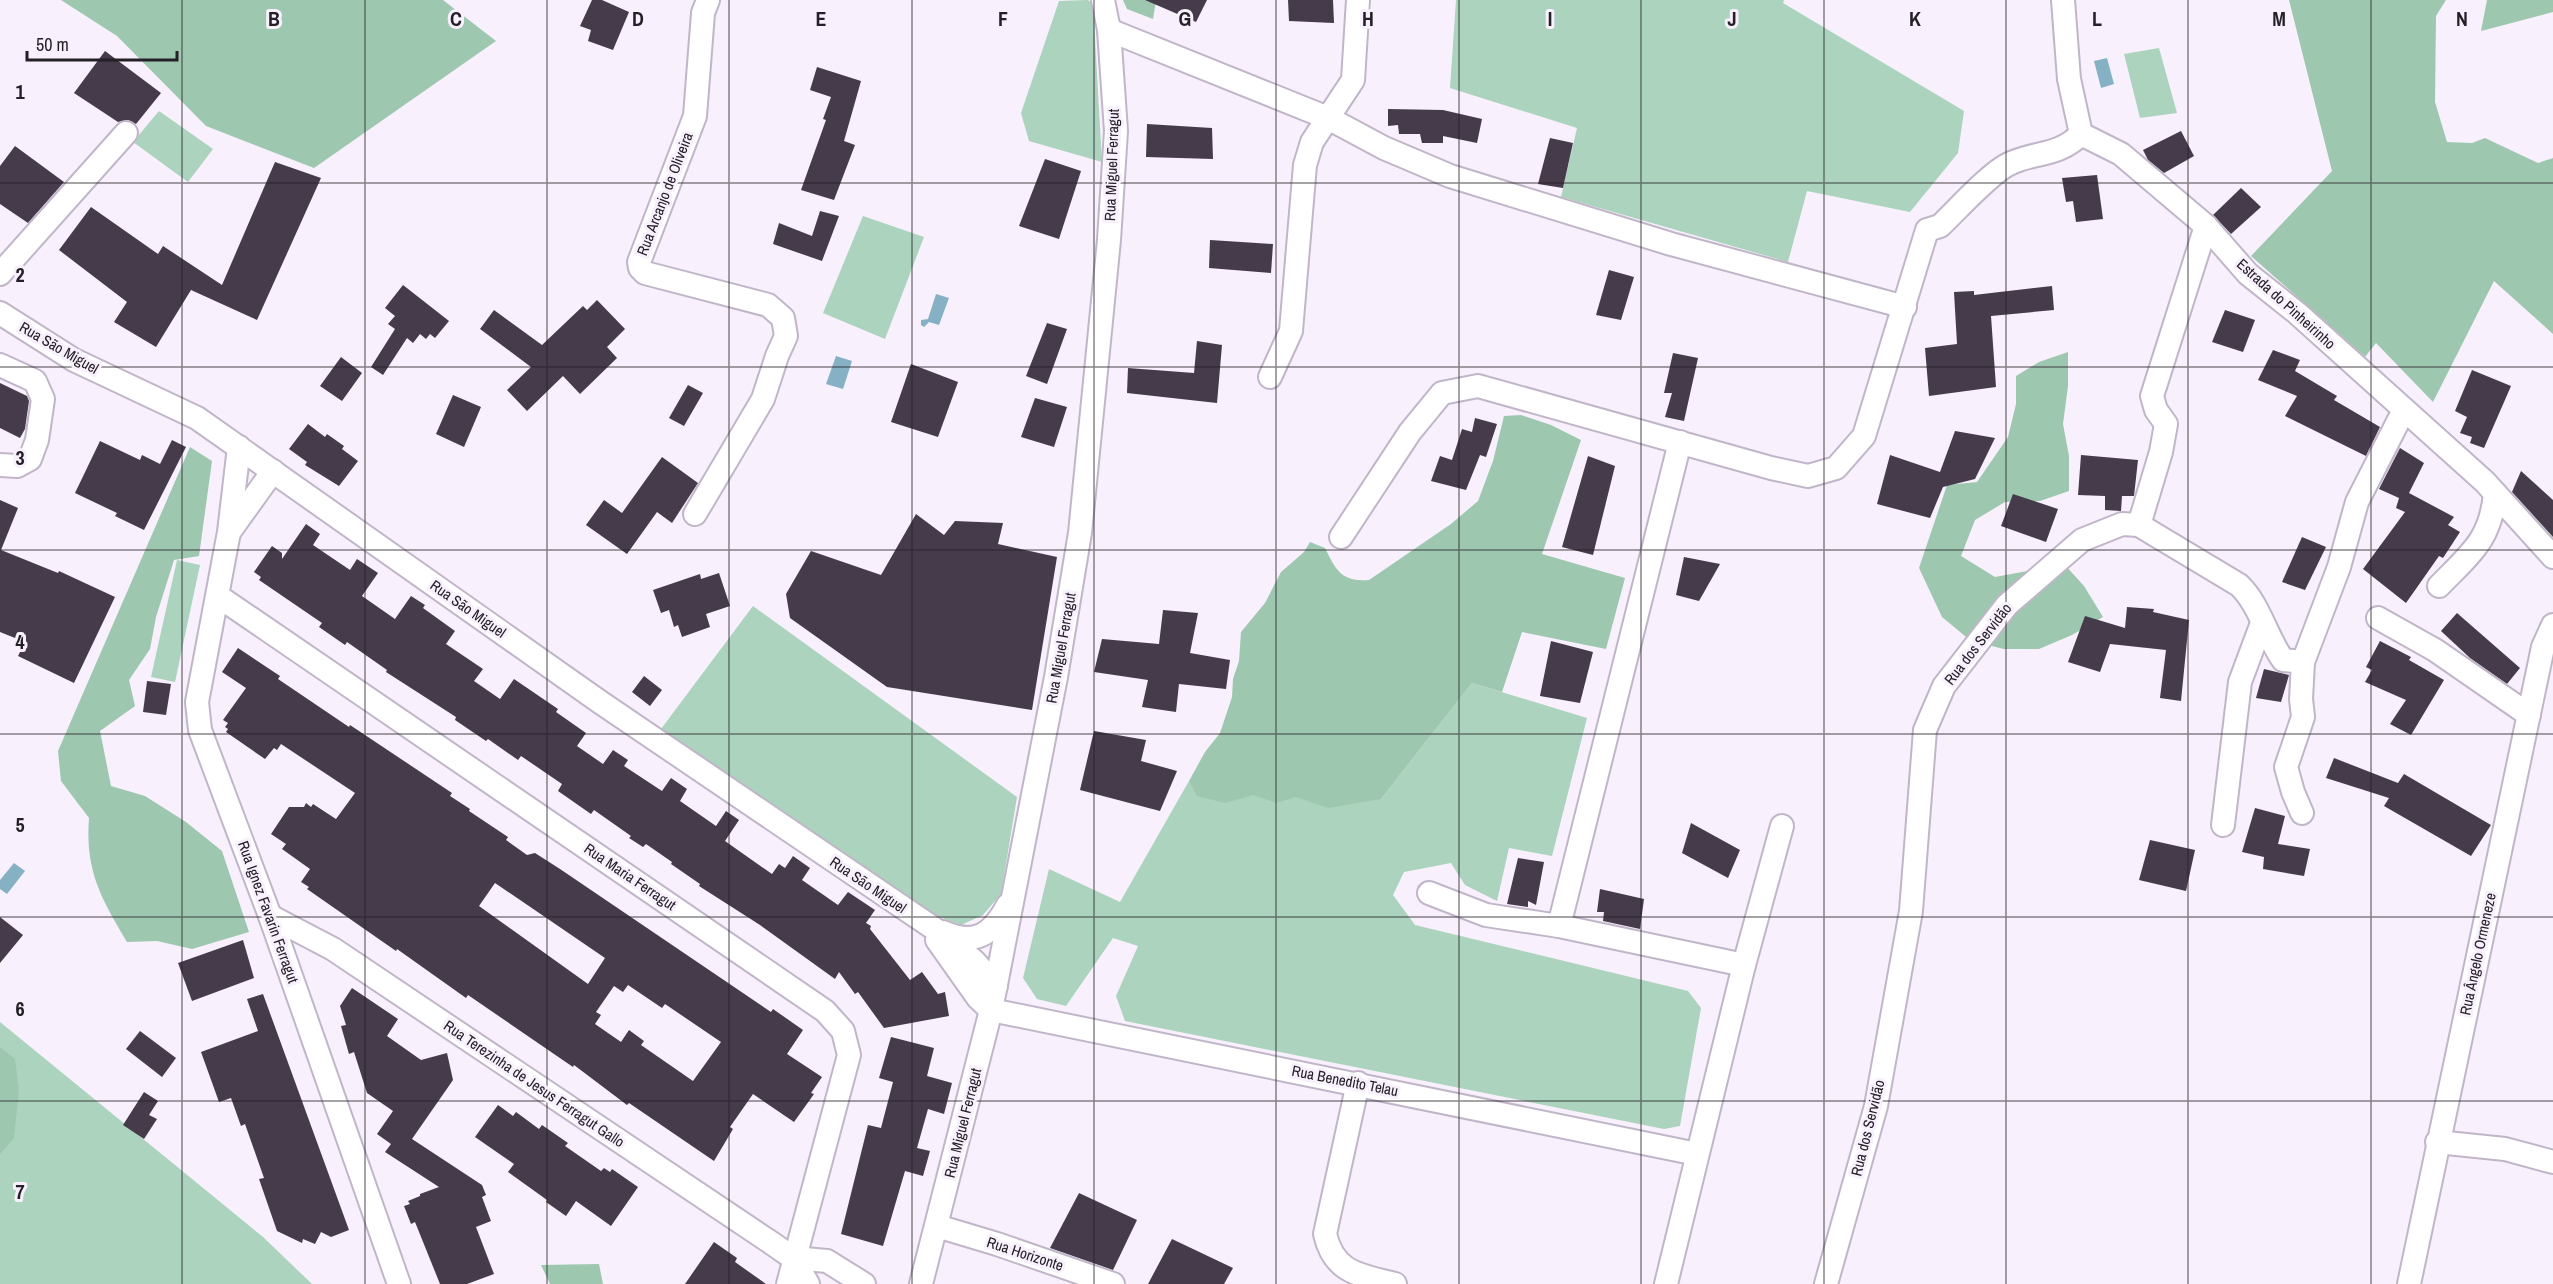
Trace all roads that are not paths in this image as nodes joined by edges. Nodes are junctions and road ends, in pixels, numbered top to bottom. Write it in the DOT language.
graph roads {
  1 [pos="708,0"];
  2 [pos="1103,0"];
  3 [pos="1358,0"];
  4 [pos="2063,0"];
  5 [pos="1109,30"];
  6 [pos="1328,118"];
  7 [pos="126,134"];
  8 [pos="2081,134"];
  9 [pos="2206,226"];
  10 [pos="0,274"];
  11 [pos="1905,307"];
  12 [pos="0,313"];
  13 [pos="0,365"];
  14 [pos="1270,377"];
  15 [pos="2404,410"];
  16 [pos="1680,442"];
  17 [pos="239,447"];
  18 [pos="0,465"];
  19 [pos="273,471"];
  20 [pos="2495,493"];
  21 [pos="695,514"];
  22 [pos="2139,525"];
  23 [pos="229,532"];
  24 [pos="1341,537"];
  25 [pos="2553,558"];
  26 [pos="2439,586"];
  27 [pos="218,596"];
  28 [pos="2378,618"];
  29 [pos="2262,623"];
  30 [pos="2553,626"];
  31 [pos="2303,662"];
  32 [pos="2529,715"];
  33 [pos="2302,813"];
  34 [pos="2223,825"];
  35 [pos="1782,826"];
  36 [pos="1429,893"];
  37 [pos="1013,896"];
  38 [pos="270,916"];
  39 [pos="925,924"];
  40 [pos="1559,926"];
  41 [pos="1744,965"];
  42 [pos="996,986"];
  43 [pos="992,1010"];
  44 [pos="1358,1083"];
  45 [pos="2438,1142"];
  46 [pos="1697,1154"];
  47 [pos="2553,1162"];
  48 [pos="937,1226"];
  49 [pos="793,1258"];
  50 [pos="399,1284"];
  51 [pos="788,1284"];
  52 [pos="808,1284"];
  53 [pos="864,1284"];
  54 [pos="921,1284"];
  55 [pos="1113,1284"];
  56 [pos="1395,1284"];
  57 [pos="1666,1284"];
  58 [pos="1826,1284"];
  59 [pos="2409,1284"];
  1 -- 21 [label="street, Rua Arcanjo de Oliveira"];
  2 -- 5 [label="street, Rua Miguel Ferragut"];
  3 -- 6 [label="street"];
  4 -- 8 [label="street"];
  5 -- 6 [label="street"];
  5 -- 37 [label="street, Rua Miguel Ferragut"];
  6 -- 11 [label="street"];
  6 -- 14 [label="street"];
  7 -- 10 [label="street"];
  8 -- 9 [label="street, Estrada do Pinheirinho"];
  8 -- 11 [label="street"];
  9 -- 15 [label="street, Estrada do Pinheirinho"];
  9 -- 22 [label="street"];
  11 -- 16 [label="street"];
  12 -- 17 [label="street, Rua São Miguel"];
  13 -- 18 [label="street"];
  15 -- 20 [label="street, Estrada do Pinheirinho"];
  15 -- 31 [label="street"];
  16 -- 24 [label="street"];
  16 -- 40 [label="street"];
  17 -- 19 [label="street, Rua São Miguel"];
  17 -- 23 [label="street, Rua Ignez Favarin Ferragut"];
  19 -- 23 [label="street, Rua Ignez Favarin Ferragut"];
  19 -- 39 [label="street, Rua São Miguel"];
  20 -- 25 [label="street, Estrada do Pinheirinho"];
  20 -- 26 [label="street"];
  22 -- 29 [label="street"];
  22 -- 58 [label="street, Rua dos Servidão"];
  23 -- 27 [label="street, Rua Ignez Favarin Ferragut"];
  27 -- 38 [label="street, Rua Ignez Favarin Ferragut"];
  27 -- 49 [label="street, Rua Maria Ferragut"];
  28 -- 32 [label="street"];
  29 -- 31 [label="street"];
  29 -- 34 [label="street"];
  30 -- 32 [label="street, Rua Ângelo Ormeneze"];
  31 -- 33 [label="street"];
  32 -- 45 [label="street, Rua Ângelo Ormeneze"];
  35 -- 41 [label="street"];
  36 -- 40 [label="street"];
  37 -- 39 [label="street, Rua São Miguel"];
  37 -- 42 [label="street, Rua Miguel Ferragut"];
  38 -- 49 [label="street, Rua Terezinha de Jesus Ferragut Gallo"];
  38 -- 50 [label="street, Rua Ignez Favarin Ferragut"];
  39 -- 42 [label="street, Rua São Miguel"];
  39 -- 43 [label="street, Rua São Miguel"];
  40 -- 41 [label="street"];
  41 -- 46 [label="street"];
  42 -- 43 [label="street, Rua Miguel Ferragut"];
  43 -- 44 [label="street, Rua Benedito Telau"];
  43 -- 48 [label="street, Rua Miguel Ferragut"];
  44 -- 46 [label="street, Rua Benedito Telau"];
  44 -- 56 [label="street"];
  45 -- 47 [label="street"];
  45 -- 59 [label="street, Rua Ângelo Ormeneze"];
  46 -- 57 [label="street"];
  48 -- 54 [label="street, Rua Miguel Ferragut"];
  48 -- 55 [label="street, Rua Horizonte"];
  49 -- 51 [label="street, Rua Maria Ferragut"];
  49 -- 52 [label="street, Rua Terezinha de Jesus Ferragut Gallo"];
  49 -- 53 [label="street, Rua Terezinha de Jesus Ferragut Gallo"];
}
